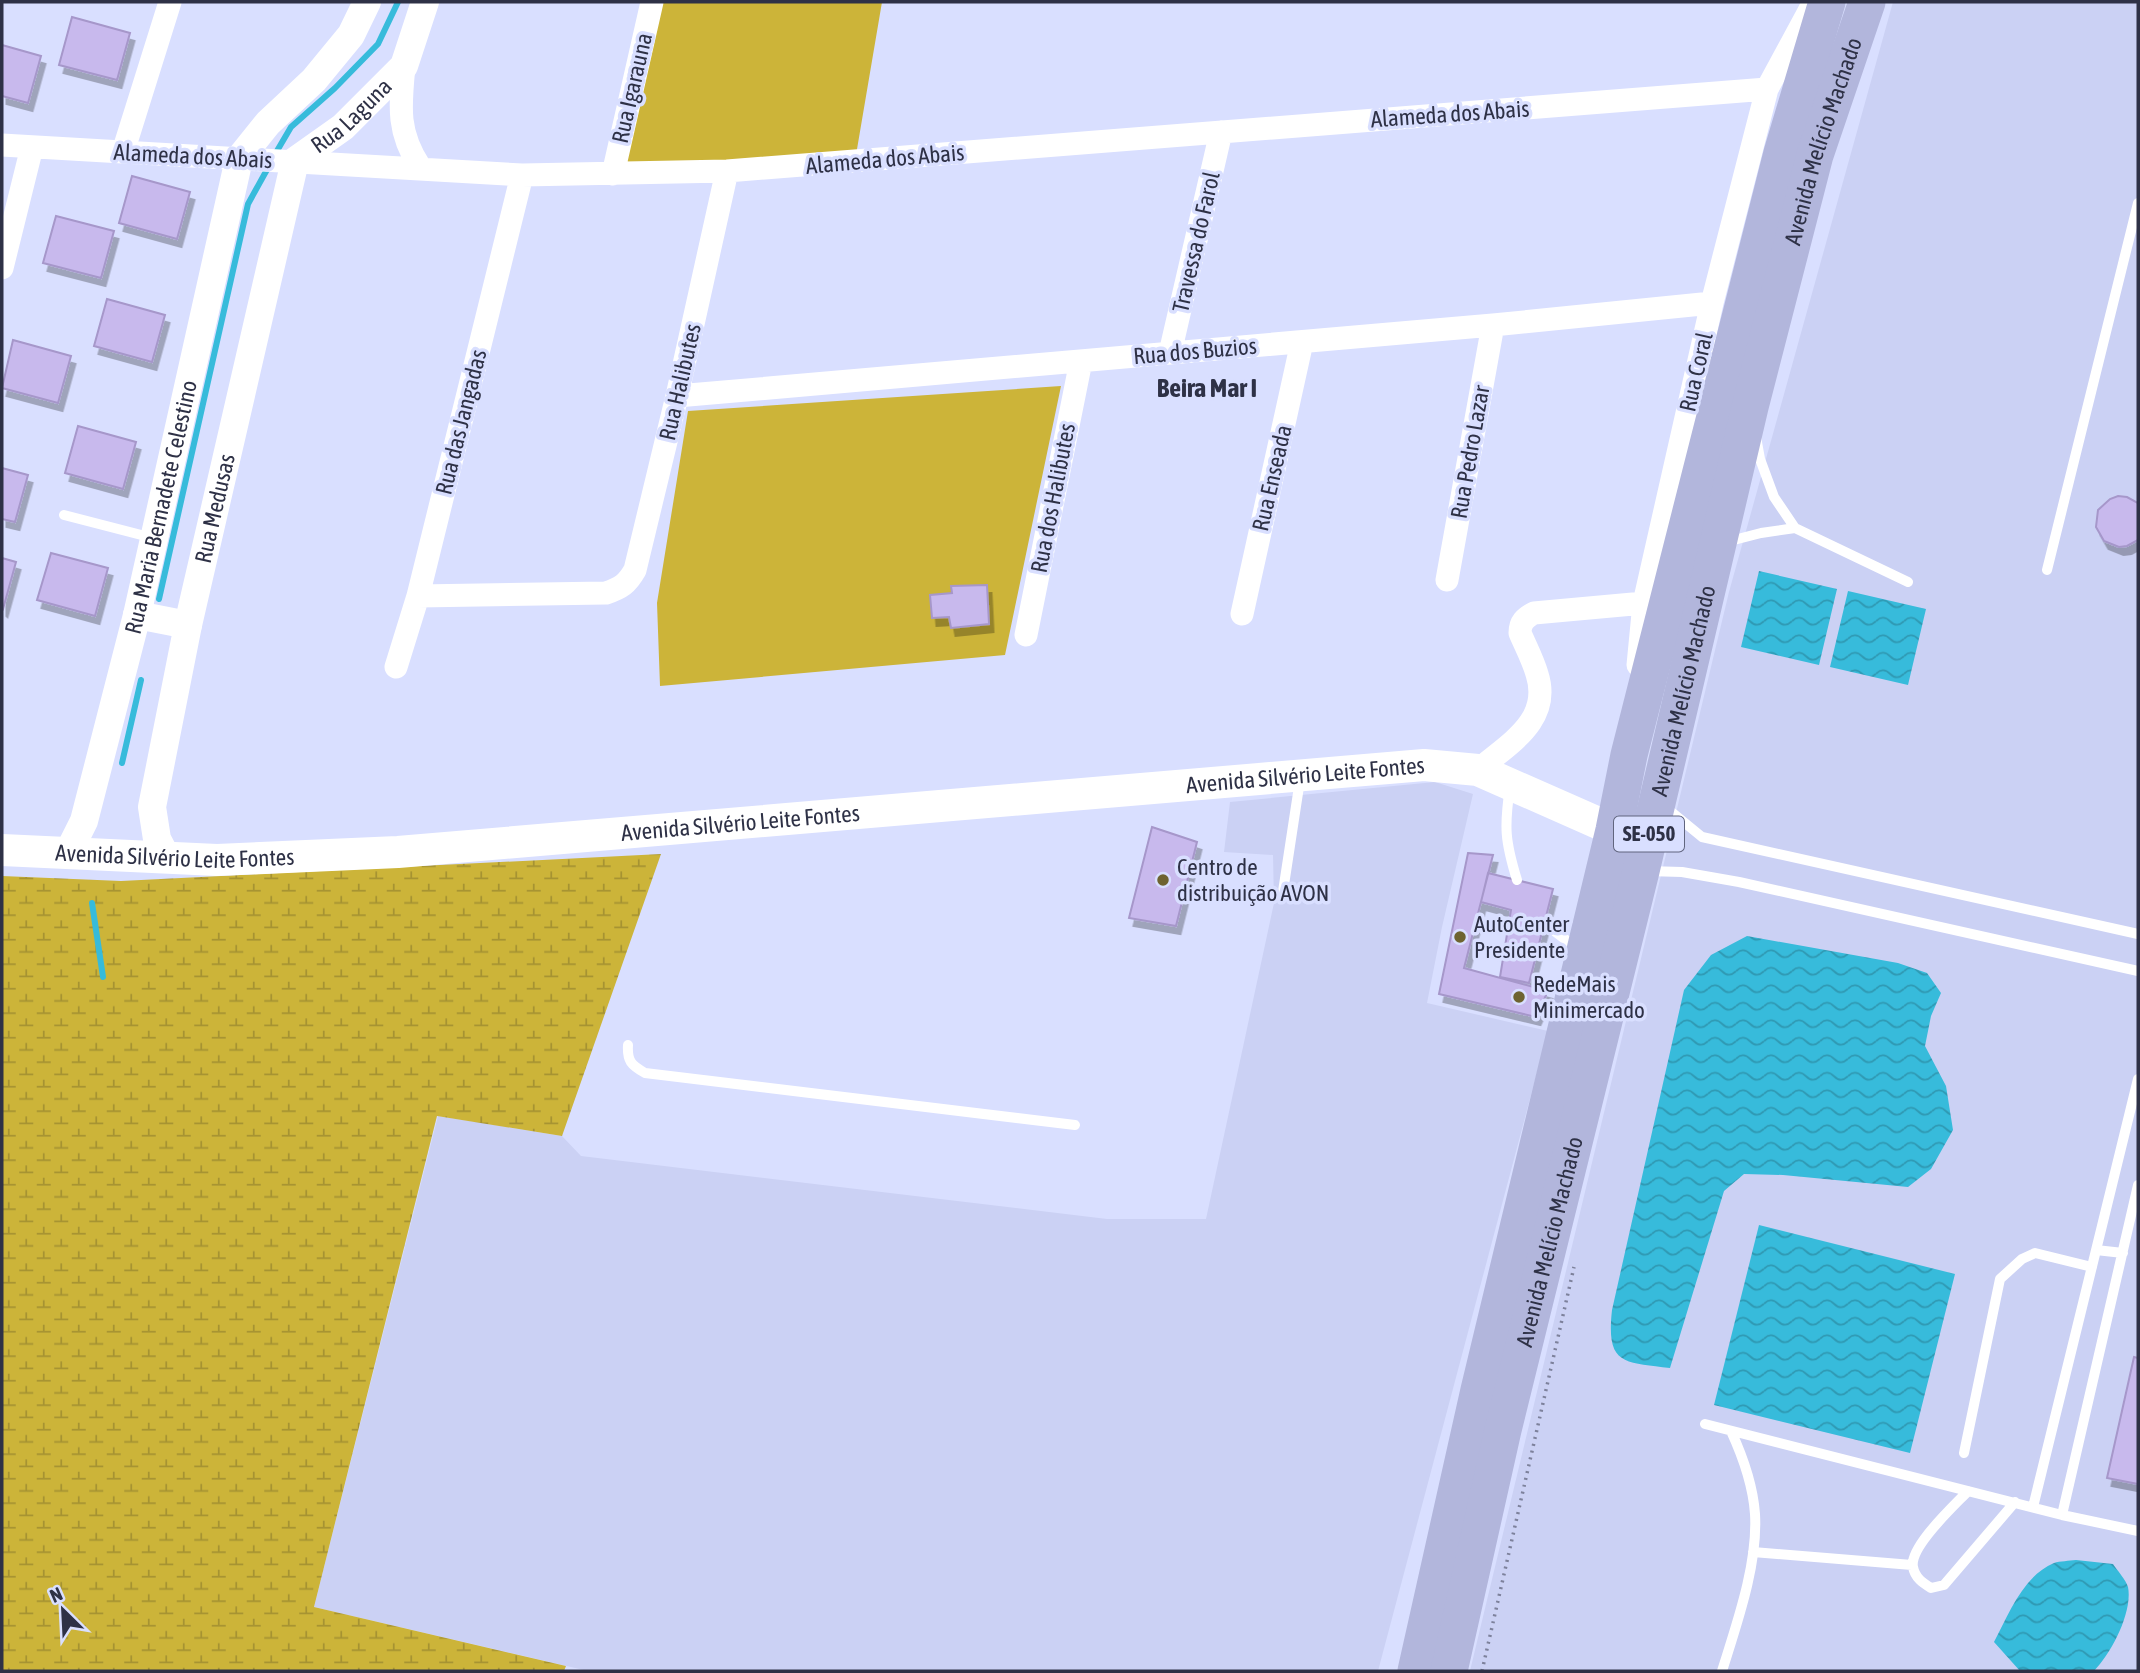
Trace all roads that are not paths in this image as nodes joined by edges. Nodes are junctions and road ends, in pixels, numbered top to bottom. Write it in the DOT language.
graph roads {
  1 [pos="170,2"];
  2 [pos="367,2"];
  3 [pos="425,2"];
  4 [pos="652,2"];
  5 [pos="1814,2"];
  6 [pos="1827,2"];
  7 [pos="1867,2"];
  8 [pos="404,66"];
  9 [pos="1767,89"];
  10 [pos="1221,132"];
  11 [pos="2,145"];
  12 [pos="32,147"];
  13 [pos="123,152"];
  14 [pos="242,159"];
  15 [pos="291,161"];
  16 [pos="420,167"];
  17 [pos="727,171"];
  18 [pos="613,174"];
  19 [pos="522,175"];
  20 [pos="2138,202"];
  21 [pos="2,268"];
  22 [pos="1712,303"];
  23 [pos="1493,325"];
  24 [pos="1302,342"];
  25 [pos="1170,353"];
  26 [pos="1081,361"];
  27 [pos="677,396"];
  28 [pos="1750,407"];
  29 [pos="64,515"];
  30 [pos="1795,528"];
  31 [pos="153,538"];
  32 [pos="1718,545"];
  33 [pos="2047,570"];
  34 [pos="1447,580"];
  35 [pos="1908,582"];
  36 [pos="418,596"];
  37 [pos="1644,603"];
  38 [pos="1242,614"];
  39 [pos="137,615"];
  40 [pos="188,625"];
  41 [pos="1026,635"];
  42 [pos="396,667"];
  43 [pos="1629,755"];
  44 [pos="1478,770"];
  45 [pos="1301,774"];
  46 [pos="1511,785"];
  47 [pos="1657,799"];
  48 [pos="1614,830"];
  49 [pos="2,850"];
  50 [pos="68,853"];
  51 [pos="167,858"];
  52 [pos="1641,871"];
  53 [pos="1517,880"];
  54 [pos="1282,898"];
  55 [pos="1545,924"];
  56 [pos="2138,934"];
  57 [pos="1583,952"];
  58 [pos="2138,971"];
  59 [pos="628,1045"];
  60 [pos="2138,1079"];
  61 [pos="1075,1125"];
  62 [pos="2126,1128"];
  63 [pos="2138,1128"];
  64 [pos="2138,1185"];
  65 [pos="2096,1250"];
  66 [pos="2123,1253"];
  67 [pos="2092,1267"];
  68 [pos="1705,1424"];
  69 [pos="1731,1431"];
  70 [pos="1964,1453"];
  71 [pos="1968,1490"];
  72 [pos="2015,1502"];
  73 [pos="2034,1507"];
  74 [pos="2062,1515"];
  75 [pos="2138,1531"];
  76 [pos="1754,1552"];
  77 [pos="1912,1566"];
  78 [pos="1416,1671"];
  79 [pos="1449,1671"];
  80 [pos="1722,1671"];
  1 -- 13 [label="street"];
  2 -- 14 [label="street"];
  3 -- 8 [label="street, Rua Laguna"];
  4 -- 18 [label="street, Rua Igarauna"];
  5 -- 9 [label="street, Rua Coral"];
  6 -- 43 [label="main road, Avenida Melício Machado / SE-050"];
  7 -- 28 [label="main road, Avenida Melício Machado / SE-050"];
  8 -- 15 [label="street, Rua Laguna"];
  8 -- 16 [label="street, Rua Laguna"];
  9 -- 10 [label="street, Alameda dos Abais"];
  9 -- 22 [label="street, Rua Coral"];
  10 -- 17 [label="street, Alameda dos Abais"];
  10 -- 25 [label="street, Travessa do Farol"];
  11 -- 12 [label="street, Alameda dos Abais"];
  12 -- 13 [label="street, Alameda dos Abais"];
  12 -- 21 [label="street"];
  13 -- 14 [label="street, Alameda dos Abais"];
  14 -- 15 [label="street, Alameda dos Abais"];
  14 -- 31 [label="street, Rua Maria Bernadete Celestino"];
  15 -- 16 [label="street, Alameda dos Abais"];
  15 -- 40 [label="street, Rua Medusas"];
  16 -- 19 [label="street, Alameda dos Abais"];
  17 -- 18 [label="street, Alameda dos Abais"];
  17 -- 27 [label="street, Rua Halibutes"];
  18 -- 19 [label="street, Alameda dos Abais"];
  19 -- 36 [label="street, Rua das Jangadas"];
  20 -- 33 [label="lane"];
  22 -- 23 [label="street, Rua dos Buzios"];
  22 -- 37 [label="street, Rua Coral"];
  23 -- 24 [label="street, Rua dos Buzios"];
  23 -- 34 [label="street, Rua Pedro Lazar"];
  24 -- 25 [label="street, Rua dos Buzios"];
  24 -- 38 [label="street, Rua Enseada"];
  25 -- 26 [label="street, Rua dos Buzios"];
  26 -- 27 [label="street, Rua dos Buzios"];
  26 -- 41 [label="street, Rua dos Halibutes"];
  27 -- 36 [label="street, Rua Halibutes"];
  28 -- 30 [label="lane"];
  28 -- 32 [label="main road, Avenida Melício Machado / SE-050"];
  29 -- 31 [label="lane"];
  30 -- 32 [label="lane"];
  30 -- 35 [label="lane"];
  31 -- 39 [label="street, Rua Maria Bernadete Celestino"];
  32 -- 47 [label="main road, Avenida Melício Machado / SE-050"];
  36 -- 42 [label="street, Rua das Jangadas"];
  37 -- 43 [label="street, Rua Coral"];
  37 -- 44 [label="street"];
  39 -- 40 [label="street"];
  39 -- 50 [label="street, Rua Maria Bernadete Celestino"];
  40 -- 51 [label="street, Rua Medusas"];
  43 -- 48 [label="main road, Avenida Melício Machado / SE-050"];
  44 -- 45 [label="main road, Avenida Silvério Leite Fontes"];
  44 -- 46 [label="main road, Avenida Silvério Leite Fontes"];
  45 -- 51 [label="main road, Avenida Silvério Leite Fontes"];
  45 -- 54 [label="lane"];
  46 -- 48 [label="main road, Avenida Silvério Leite Fontes"];
  46 -- 53 [label="lane"];
  47 -- 52 [label="main road, Avenida Melício Machado / SE-050"];
  47 -- 56 [label="lane"];
  48 -- 57 [label="main road, Avenida Melício Machado / SE-050"];
  49 -- 50 [label="main road, Avenida Silvério Leite Fontes"];
  50 -- 51 [label="main road, Avenida Silvério Leite Fontes"];
  52 -- 58 [label="lane"];
  52 -- 79 [label="main road, Avenida Melício Machado / SE-050"];
  55 -- 57 [label="lane"];
  57 -- 78 [label="main road, Avenida Melício Machado / SE-050"];
  59 -- 61 [label="lane"];
  60 -- 62 [label="lane"];
  62 -- 63 [label="lane"];
  62 -- 65 [label="lane"];
  64 -- 66 [label="lane"];
  65 -- 66 [label="lane"];
  65 -- 67 [label="lane"];
  66 -- 74 [label="lane"];
  67 -- 70 [label="lane"];
  67 -- 73 [label="lane"];
  68 -- 69 [label="lane"];
  69 -- 71 [label="lane"];
  69 -- 76 [label="lane"];
  71 -- 72 [label="lane"];
  71 -- 77 [label="lane"];
  72 -- 73 [label="lane"];
  72 -- 77 [label="lane"];
  73 -- 74 [label="lane"];
  74 -- 75 [label="lane"];
  76 -- 77 [label="lane"];
  76 -- 80 [label="lane"];
}
